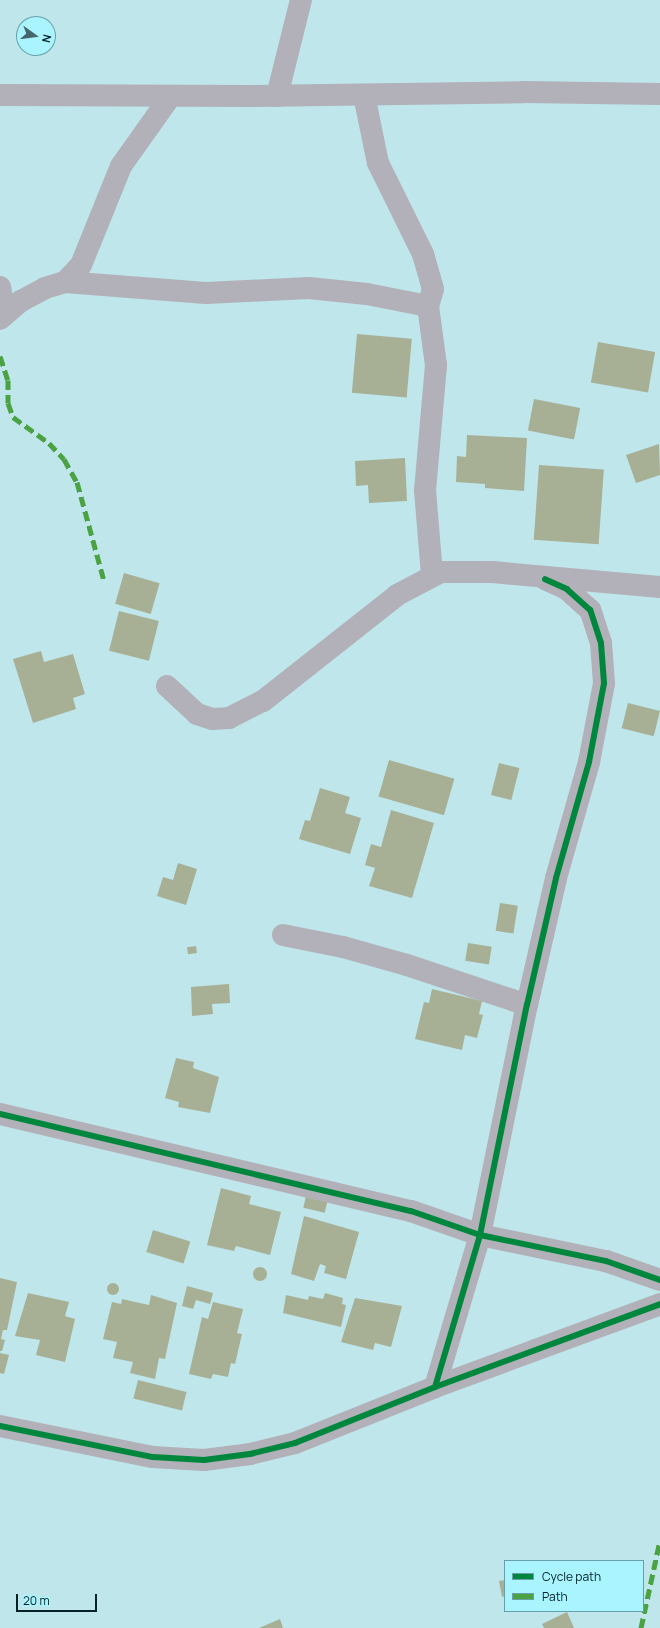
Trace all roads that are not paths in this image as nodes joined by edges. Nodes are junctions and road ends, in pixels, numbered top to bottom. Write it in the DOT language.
graph roads {
  1 [pos="301,0"];
  2 [pos="660,94"];
  3 [pos="0,95"];
  4 [pos="364,95"];
  5 [pos="277,96"];
  6 [pos="170,97"];
  7 [pos="65,282"];
  8 [pos="0,287"];
  9 [pos="428,306"];
  10 [pos="3,316"];
  11 [pos="432,575"];
  12 [pos="545,579"];
  13 [pos="660,588"];
  14 [pos="167,686"];
  15 [pos="283,935"];
  16 [pos="527,1005"];
  17 [pos="0,1114"];
  18 [pos="480,1235"];
  19 [pos="660,1280"];
  20 [pos="660,1304"];
  21 [pos="435,1387"];
  22 [pos="0,1426"];
  1 -- 5 [label="street"];
  2 -- 4 [label="street"];
  3 -- 6 [label="street"];
  4 -- 5 [label="street"];
  4 -- 9 [label="street"];
  5 -- 6 [label="street"];
  6 -- 7 [label="street"];
  7 -- 9 [label="street"];
  7 -- 10 [label="street"];
  8 -- 10 [label="street"];
  9 -- 11 [label="street"];
  11 -- 12 [label="street"];
  11 -- 14 [label="street"];
  12 -- 13 [label="street"];
  12 -- 16 [label="street"];
  15 -- 16 [label="street"];
  16 -- 18 [label="street"];
  17 -- 18 [label="street"];
  18 -- 19 [label="street"];
  18 -- 21 [label="street"];
  20 -- 21 [label="street"];
  21 -- 22 [label="street"];
}
